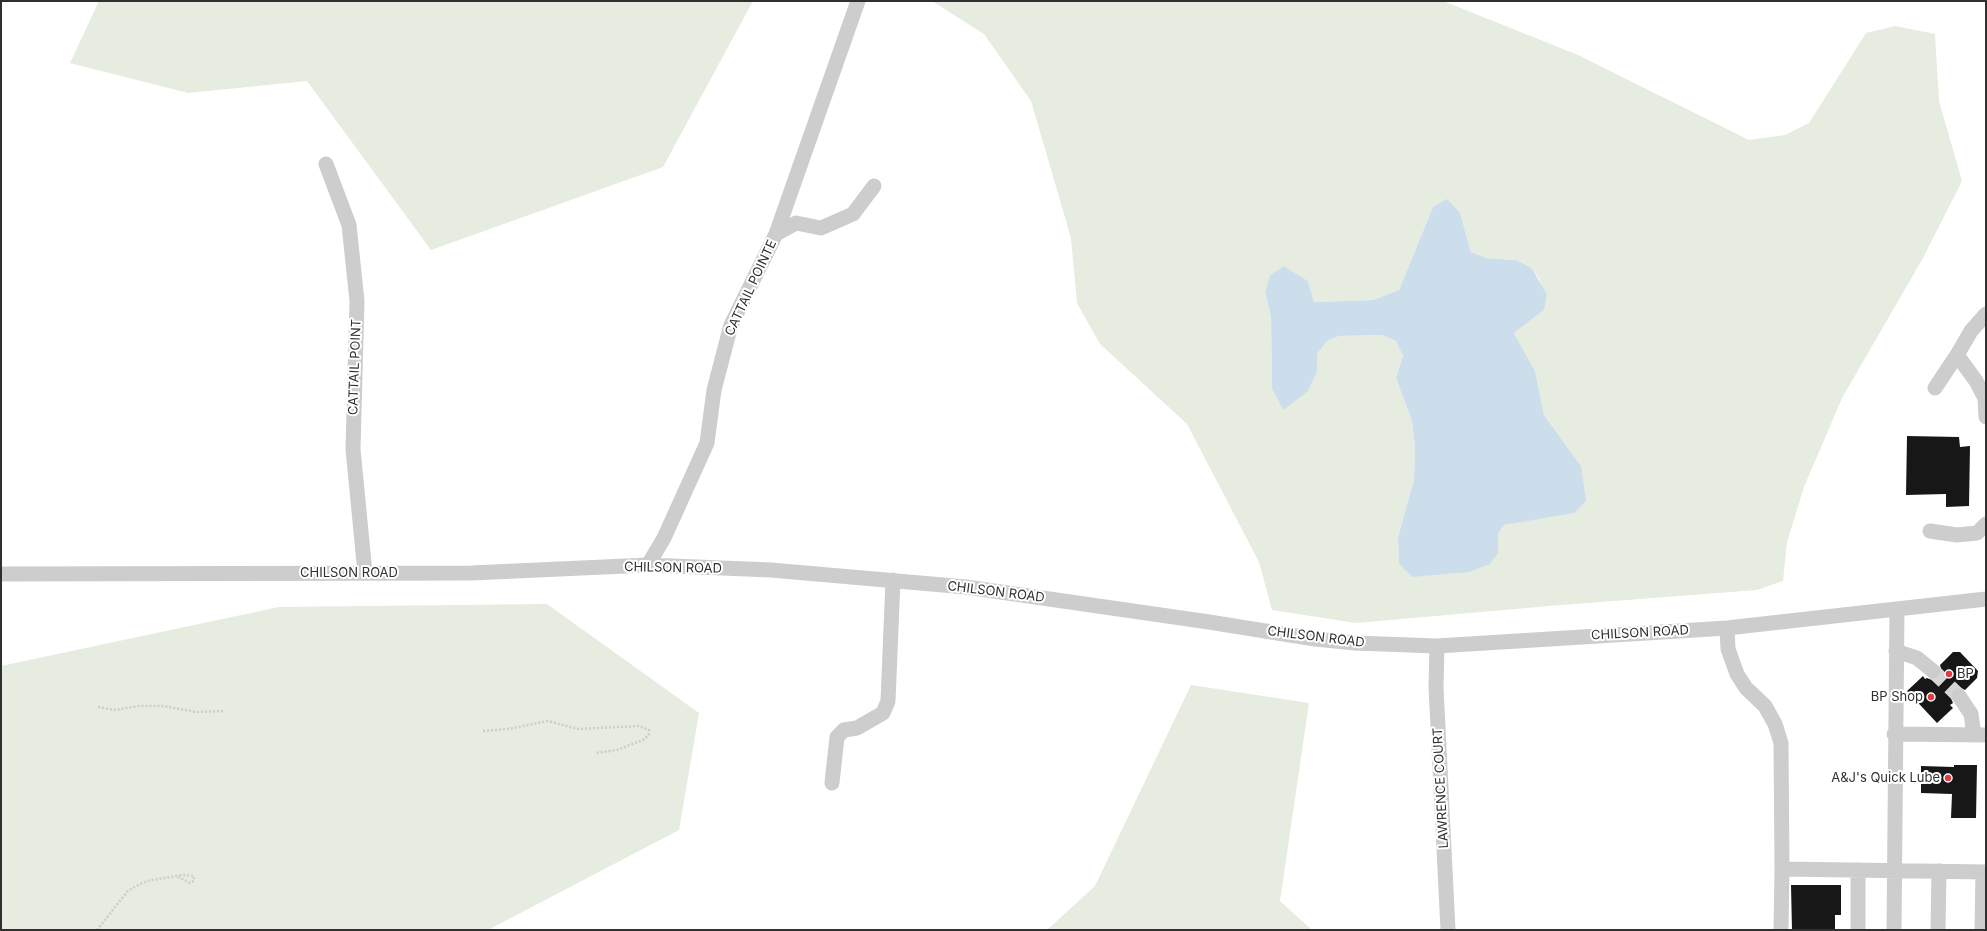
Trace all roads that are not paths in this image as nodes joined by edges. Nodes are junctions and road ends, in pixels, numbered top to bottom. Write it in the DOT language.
graph roads {
  1 [pos="858,1"];
  2 [pos="326,164"];
  3 [pos="874,186"];
  4 [pos="776,234"];
  5 [pos="1986,314"];
  6 [pos="1957,355"];
  7 [pos="1935,388"];
  8 [pos="1986,417"];
  9 [pos="1986,524"];
  10 [pos="1930,531"];
  11 [pos="648,565"];
  12 [pos="365,573"];
  13 [pos="1,574"];
  14 [pos="894,580"];
  15 [pos="1986,599"];
  16 [pos="1897,609"];
  17 [pos="1727,628"];
  18 [pos="1437,646"];
  19 [pos="1896,651"];
  20 [pos="1933,671"];
  21 [pos="1959,696"];
  22 [pos="1894,734"];
  23 [pos="1980,735"];
  24 [pos="832,783"];
  25 [pos="1782,869"];
  26 [pos="1858,870"];
  27 [pos="1893,870"];
  28 [pos="1939,871"];
  29 [pos="1984,872"];
  30 [pos="1448,930"];
  31 [pos="1781,930"];
  32 [pos="1858,930"];
  33 [pos="1894,930"];
  34 [pos="1938,930"];
  35 [pos="1982,930"];
  1 -- 4 [label="street"];
  2 -- 12 [label="street, CATTAIL POINT"];
  3 -- 4 [label="street, CATTAIL POINTE"];
  4 -- 11 [label="street, CATTAIL POINTE"];
  5 -- 6 [label="street"];
  6 -- 7 [label="street"];
  6 -- 8 [label="street"];
  9 -- 10 [label="street"];
  11 -- 12 [label="street, CHILSON ROAD"];
  11 -- 14 [label="street, CHILSON ROAD"];
  12 -- 13 [label="street, CHILSON ROAD"];
  14 -- 18 [label="street, CHILSON ROAD"];
  14 -- 24 [label="street"];
  15 -- 16 [label="street, CHILSON ROAD"];
  16 -- 17 [label="street, CHILSON ROAD"];
  16 -- 19 [label="street"];
  17 -- 18 [label="street, CHILSON ROAD"];
  17 -- 25 [label="street"];
  18 -- 30 [label="street, LAWRENCE COURT"];
  19 -- 20 [label="street"];
  19 -- 22 [label="street"];
  21 -- 23 [label="street"];
  22 -- 23 [label="street"];
  22 -- 27 [label="street"];
  25 -- 26 [label="street"];
  25 -- 31 [label="street"];
  26 -- 27 [label="street"];
  26 -- 32 [label="street"];
  27 -- 28 [label="street"];
  27 -- 33 [label="street"];
  28 -- 29 [label="street"];
  28 -- 34 [label="street"];
  29 -- 35 [label="street"];
}
